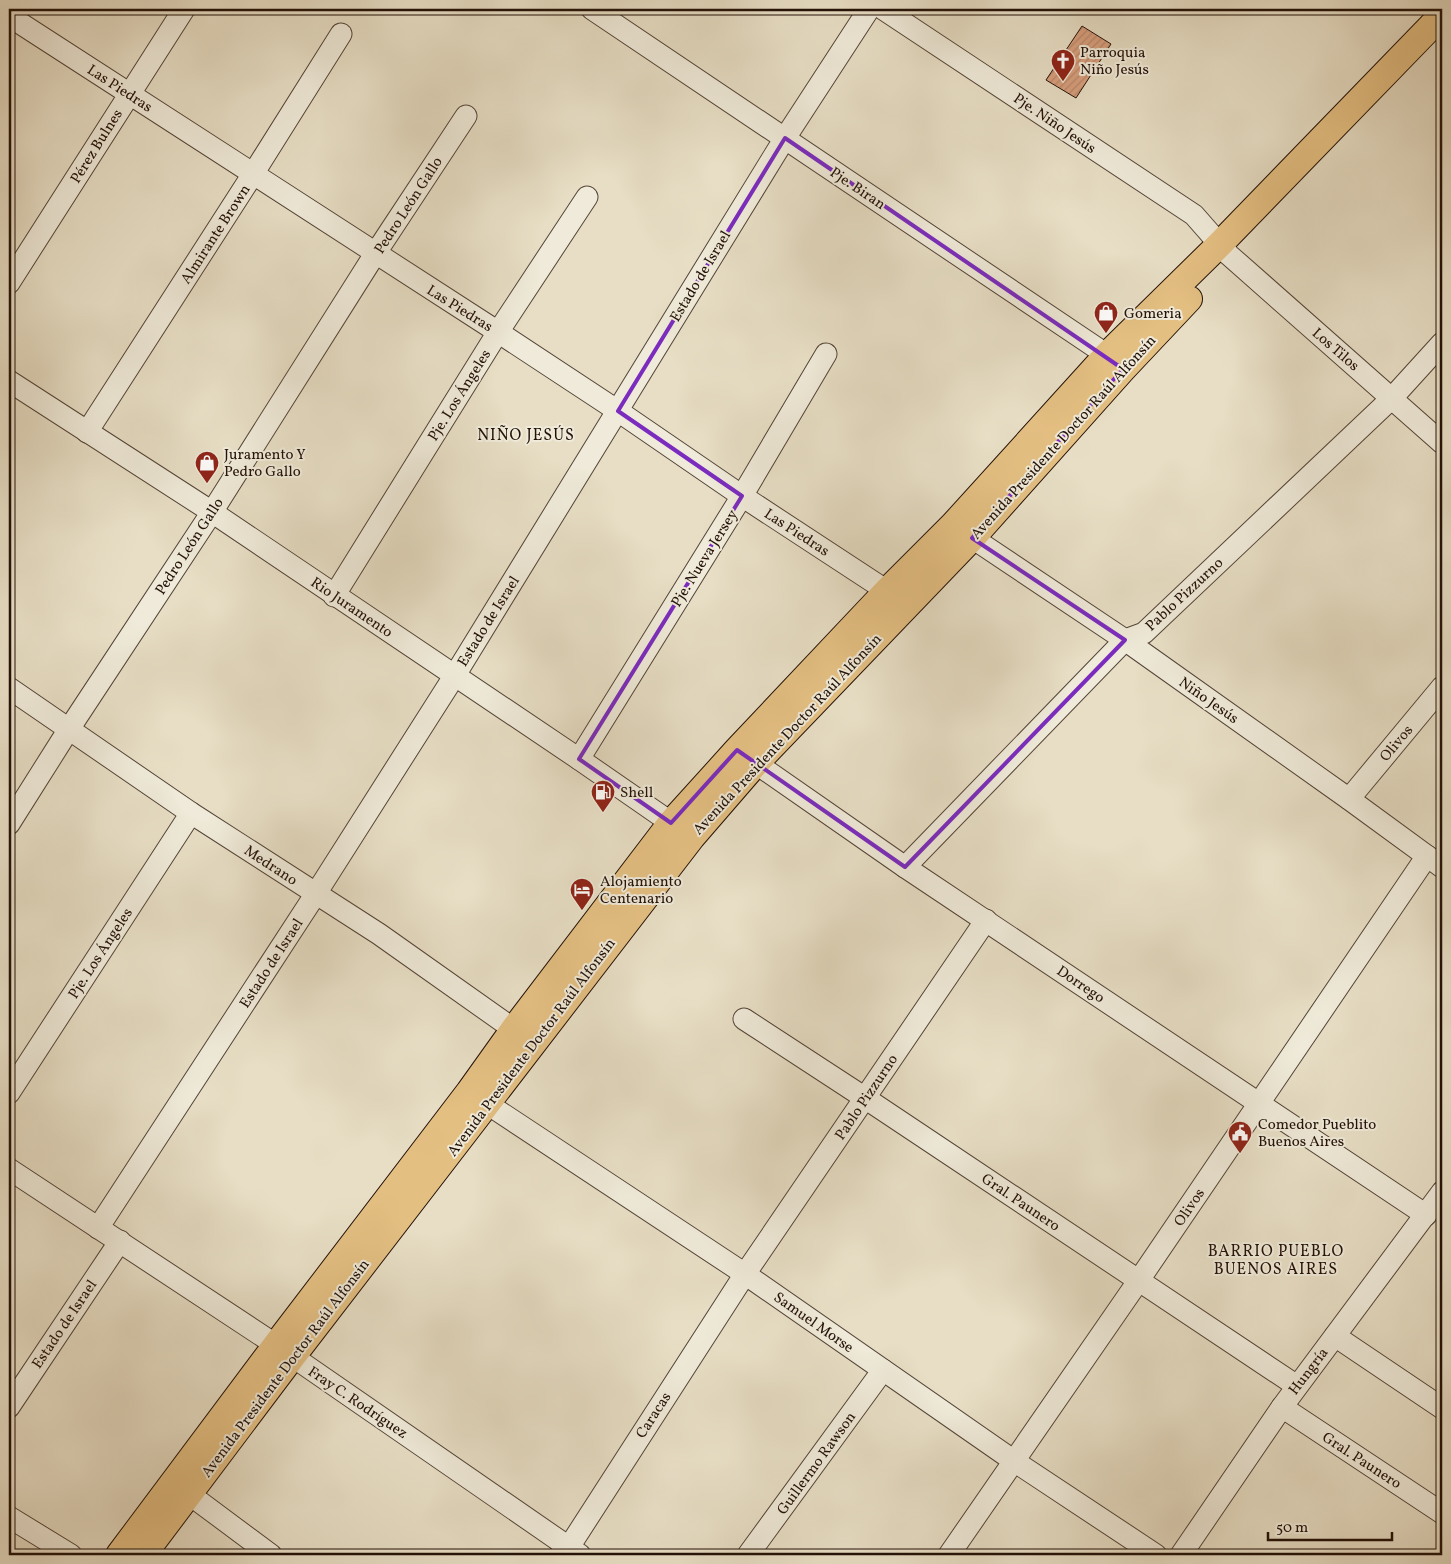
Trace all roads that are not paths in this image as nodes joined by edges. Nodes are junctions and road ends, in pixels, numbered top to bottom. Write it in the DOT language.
graph roads {
  1 [pos="184,9"];
  2 [pos="592,9"];
  3 [pos="869,9"];
  4 [pos="883,9"];
  5 [pos="11,15"];
  6 [pos="1442,15"];
  7 [pos="341,34"];
  8 [pos="1442,40"];
  9 [pos="129,94"];
  10 [pos="466,116"];
  11 [pos="785,138"];
  12 [pos="253,174"];
  13 [pos="587,197"];
  14 [pos="1224,249"];
  15 [pos="375,254"];
  16 [pos="9,283"];
  17 [pos="498,332"];
  18 [pos="1442,343"];
  19 [pos="826,354"];
  20 [pos="1115,362"];
  21 [pos="9,380"];
  22 [pos="1392,398"];
  23 [pos="618,411"];
  24 [pos="87,432"];
  25 [pos="1442,443"];
  26 [pos="742,496"];
  27 [pos="212,512"];
  28 [pos="962,532"];
  29 [pos="334,596"];
  30 [pos="896,600"];
  31 [pos="1125,640"];
  32 [pos="455,675"];
  33 [pos="1442,687"];
  34 [pos="9,688"];
  35 [pos="70,729"];
  36 [pos="747,757"];
  37 [pos="579,759"];
  38 [pos="1349,798"];
  39 [pos="191,813"];
  40 [pos="9,824"];
  41 [pos="682,830"];
  42 [pos="1434,862"];
  43 [pos="905,867"];
  44 [pos="315,894"];
  45 [pos="986,920"];
  46 [pos="744,1020"];
  47 [pos="524,1036"];
  48 [pos="9,1093"];
  49 [pos="478,1098"];
  50 [pos="865,1098"];
  51 [pos="1259,1104"];
  52 [pos="9,1169"];
  53 [pos="1442,1192"];
  54 [pos="1426,1215"];
  55 [pos="98,1228"];
  56 [pos="120,1241"];
  57 [pos="745,1274"];
  58 [pos="1139,1280"];
  59 [pos="1335,1336"];
  60 [pos="284,1351"];
  61 [pos="883,1370"];
  62 [pos="1297,1386"];
  63 [pos="1282,1406"];
  64 [pos="9,1407"];
  65 [pos="1442,1408"];
  66 [pos="1014,1460"];
  67 [pos="189,1494"];
  68 [pos="1442,1513"];
  69 [pos="9,1516"];
  70 [pos="570,1552"];
  71 [pos="71,1555"];
  72 [pos="119,1555"];
  73 [pos="143,1555"];
  74 [pos="271,1555"];
  75 [pos="748,1555"];
  76 [pos="949,1555"];
  77 [pos="1156,1555"];
  78 [pos="1181,1555"];
  1 -- 9 [label="street, Pérez Bulnes"];
  2 -- 11 [label="street, Pje. Biran"];
  3 -- 11 [label="street, Estado de Israel"];
  4 -- 14 [label="street, Pje. Niño Jesús"];
  5 -- 9 [label="street, Las Piedras"];
  6 -- 14 [label="main road, Avenida Presidente Doctor Raúl Alfonsín"];
  7 -- 12 [label="street, Almirante Brown"];
  8 -- 14 [label="main road, Avenida Presidente Doctor Raúl Alfonsín"];
  9 -- 12 [label="street, Las Piedras"];
  9 -- 16 [label="street, Pérez Bulnes"];
  10 -- 15 [label="street, Pedro León Gallo"];
  11 -- 20 [label="street, Pje. Biran"];
  11 -- 23 [label="street, Estado de Israel"];
  12 -- 15 [label="street, Las Piedras"];
  12 -- 24 [label="street, Almirante Brown"];
  13 -- 17 [label="street, Pje. Los Ángeles"];
  14 -- 20 [label="main road, Avenida Presidente Doctor Raúl Alfonsín"];
  14 -- 22 [label="street, Los Tilos"];
  15 -- 17 [label="street, Las Piedras"];
  15 -- 27 [label="street, Pedro León Gallo"];
  17 -- 23 [label="street, Las Piedras"];
  17 -- 29 [label="street, Pje. Los Ángeles"];
  18 -- 22 [label="street, Pablo Pizzurno"];
  19 -- 26 [label="street, Pje. Nueva Jersey"];
  20 -- 28 [label="main road, Avenida Presidente Doctor Raúl Alfonsín"];
  21 -- 24 [label="street, Rio Juramento"];
  22 -- 25 [label="street, Los Tilos"];
  22 -- 31 [label="street, Pablo Pizzurno"];
  23 -- 26 [label="street, Las Piedras"];
  23 -- 32 [label="street, Estado de Israel"];
  24 -- 27 [label="street, Rio Juramento"];
  26 -- 30 [label="street, Las Piedras"];
  26 -- 37 [label="street, Pje. Nueva Jersey"];
  27 -- 29 [label="street, Rio Juramento"];
  27 -- 35 [label="street, Pedro León Gallo"];
  28 -- 30 [label="main road, Avenida Presidente Doctor Raúl Alfonsín"];
  28 -- 31 [label="street, Niño Jesús"];
  29 -- 32 [label="street, Rio Juramento"];
  30 -- 36 [label="main road, Avenida Presidente Doctor Raúl Alfonsín"];
  31 -- 38 [label="street, Niño Jesús"];
  31 -- 43 [label="street, Pablo Pizzurno"];
  32 -- 37 [label="street, Rio Juramento"];
  32 -- 44 [label="street, Estado de Israel"];
  33 -- 38 [label="street, Olivos"];
  34 -- 35 [label="street, Medrano"];
  35 -- 39 [label="street, Medrano"];
  35 -- 40 [label="street, Pedro León Gallo"];
  36 -- 41 [label="main road, Avenida Presidente Doctor Raúl Alfonsín"];
  36 -- 43 [label="street, Dorrego"];
  37 -- 41 [label="street, Rio Juramento"];
  38 -- 42 [label="street, Niño Jesús"];
  39 -- 44 [label="street, Medrano"];
  39 -- 48 [label="street, Pje. Los Ángeles"];
  41 -- 47 [label="main road, Avenida Presidente Doctor Raúl Alfonsín"];
  42 -- 51 [label="street, Olivos"];
  43 -- 45 [label="street, Dorrego"];
  44 -- 47 [label="street, Medrano"];
  44 -- 55 [label="street, Estado de Israel"];
  45 -- 50 [label="street, Pablo Pizzurno"];
  45 -- 51 [label="street, Dorrego"];
  46 -- 50 [label="street, Gral. Paunero"];
  47 -- 49 [label="main road, Avenida Presidente Doctor Raúl Alfonsín"];
  49 -- 57 [label="street, Samuel Morse"];
  49 -- 60 [label="main road, Avenida Presidente Doctor Raúl Alfonsín"];
  50 -- 57 [label="street, Pablo Pizzurno"];
  50 -- 58 [label="street, Gral. Paunero"];
  51 -- 54 [label="street, Dorrego"];
  51 -- 58 [label="street, Olivos"];
  52 -- 55 [label="street, Fray C. Rodríguez"];
  53 -- 54 [label="street, Hungría"];
  54 -- 59 [label="street, Hungría"];
  55 -- 56 [label="street, Fray C. Rodríguez"];
  56 -- 60 [label="street, Fray C. Rodríguez"];
  56 -- 64 [label="street, Estado de Israel"];
  57 -- 61 [label="street, Samuel Morse"];
  57 -- 70 [label="street, Caracas"];
  58 -- 62 [label="street, Gral. Paunero"];
  58 -- 66 [label="street, Olivos"];
  59 -- 62 [label="street, Hungría"];
  59 -- 65 [label="street"];
  60 -- 67 [label="main road, Avenida Presidente Doctor Raúl Alfonsín"];
  60 -- 70 [label="street, Fray C. Rodríguez"];
  60 -- 72 [label="main road, Avenida Presidente Doctor Raúl Alfonsín"];
  61 -- 66 [label="street, Samuel Morse"];
  61 -- 75 [label="street, Guillermo Rawson"];
  62 -- 63 [label="street, Hungría"];
  63 -- 68 [label="street, Gral. Paunero"];
  63 -- 78 [label="street, Hungría"];
  66 -- 76 [label="street, Olivos"];
  66 -- 77 [label="street, Samuel Morse"];
  67 -- 73 [label="main road, Avenida Presidente Doctor Raúl Alfonsín"];
  67 -- 74 [label="street"];
  69 -- 71 [label="street"];
}
